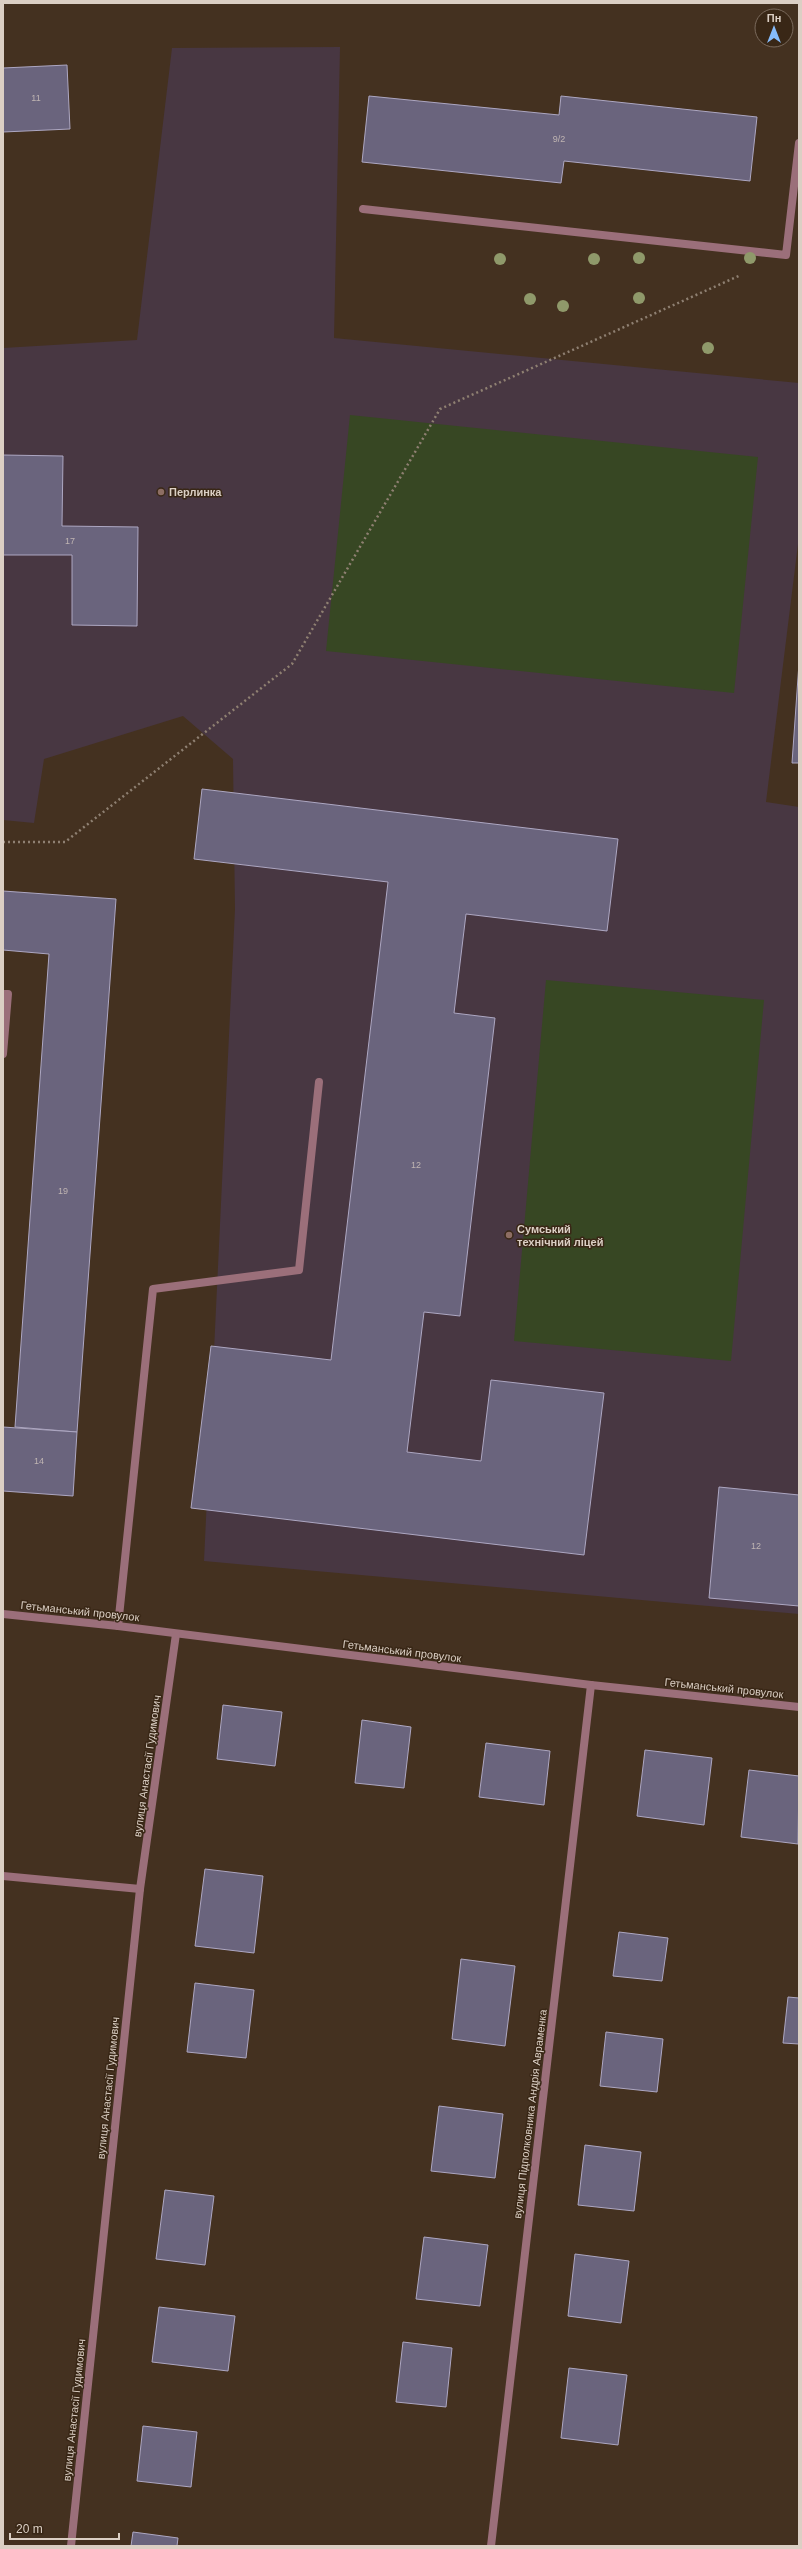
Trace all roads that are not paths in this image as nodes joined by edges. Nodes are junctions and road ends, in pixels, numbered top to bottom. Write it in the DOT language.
graph roads {
  1 [pos="799,143"];
  2 [pos="363,209"];
  3 [pos="3,994"];
  4 [pos="3,1054"];
  5 [pos="319,1082"];
  6 [pos="3,1614"];
  7 [pos="118,1626"];
  8 [pos="176,1634"];
  9 [pos="590,1685"];
  10 [pos="799,1707"];
  11 [pos="3,1876"];
  12 [pos="140,1889"];
  13 [pos="71,2546"];
  14 [pos="491,2546"];
  1 -- 2 [label="street"];
  3 -- 4 [label="street"];
  5 -- 7 [label="street"];
  6 -- 7 [label="street, Гетьманський провулок"];
  7 -- 8 [label="street, Гетьманський провулок"];
  8 -- 9 [label="street, Гетьманський провулок"];
  8 -- 12 [label="street, вулиця Анастасії Гудимович"];
  9 -- 10 [label="street, Гетьманський провулок"];
  9 -- 14 [label="street, вулиця Підполковника Андрія Авраменка"];
  11 -- 12 [label="street"];
  12 -- 13 [label="street, вулиця Анастасії Гудимович"];
}
